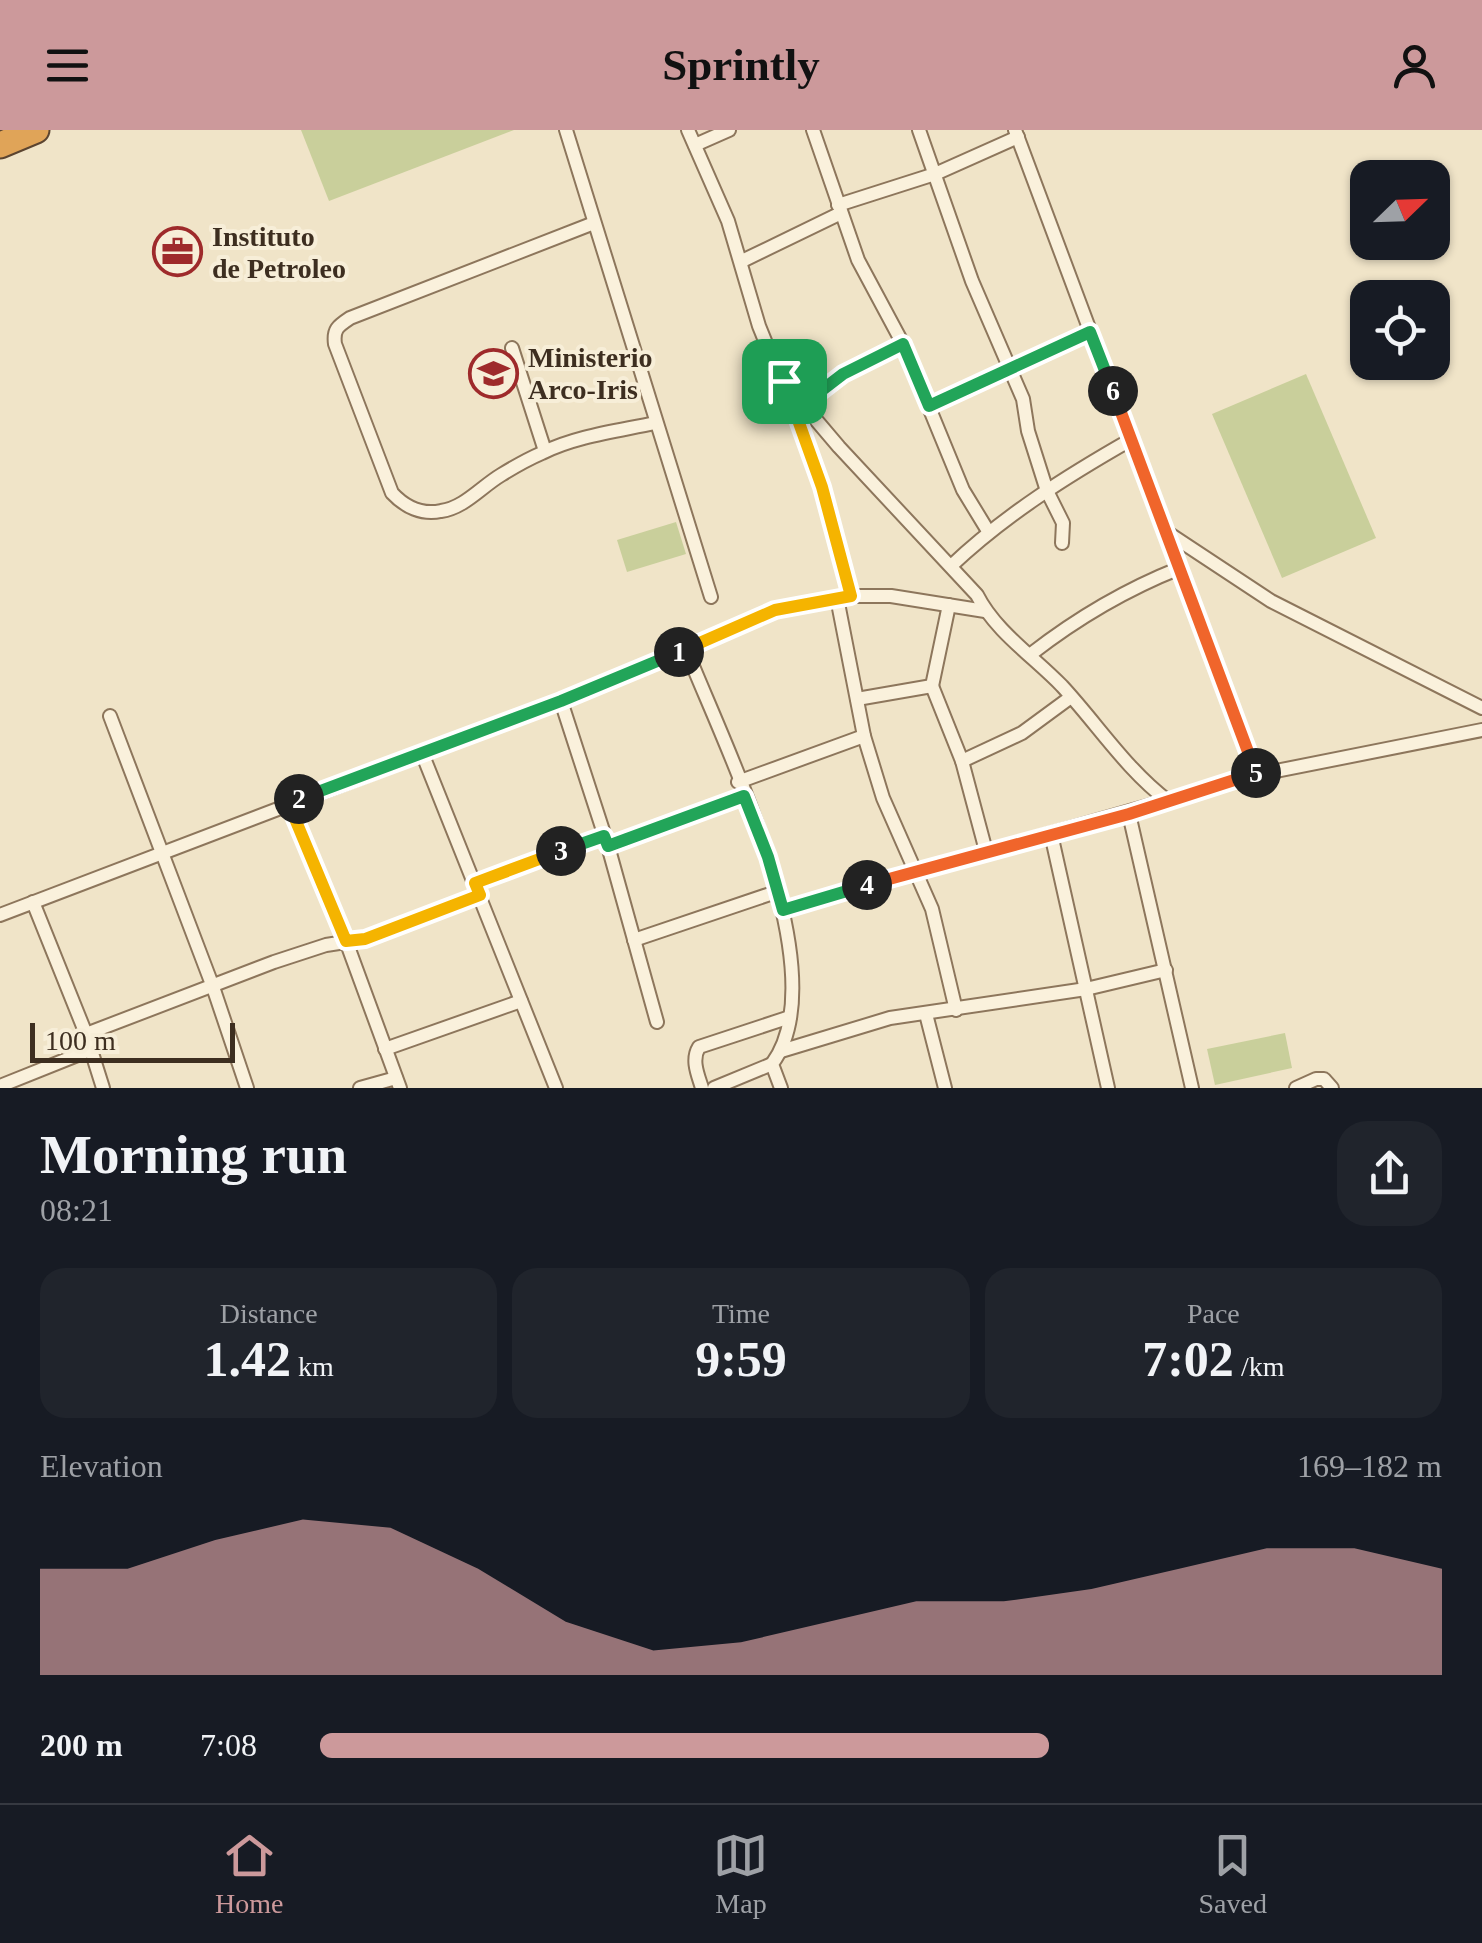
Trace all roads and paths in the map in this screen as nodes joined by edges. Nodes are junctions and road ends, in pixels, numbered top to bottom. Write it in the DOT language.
graph roads {
  1 [pos="36,130"];
  2 [pos="566,130"];
  3 [pos="688,130"];
  4 [pos="729,130"];
  5 [pos="814,130"];
  6 [pos="919,130"];
  7 [pos="1016,134"];
  8 [pos="0,145"];
  9 [pos="694,145"];
  10 [pos="935,174"];
  11 [pos="840,209"];
  12 [pos="594,222"];
  13 [pos="742,261"];
  14 [pos="1090,332"];
  15 [pos="903,344"];
  16 [pos="512,348"];
  17 [pos="1009,367"];
  18 [pos="784,381"];
  19 [pos="804,404"];
  20 [pos="929,406"];
  21 [pos="655,423"];
  22 [pos="1132,439"];
  23 [pos="545,451"];
  24 [pos="1047,490"];
  25 [pos="988,531"];
  26 [pos="1168,533"];
  27 [pos="1062,543"];
  28 [pos="951,566"];
  29 [pos="1180,568"];
  30 [pos="711,597"];
  31 [pos="844,597"];
  32 [pos="949,605"];
  33 [pos="985,610"];
  34 [pos="686,649"];
  35 [pos="1031,654"];
  36 [pos="932,686"];
  37 [pos="1071,697"];
  38 [pos="857,699"];
  39 [pos="561,701"];
  40 [pos="1482,708"];
  41 [pos="110,716"];
  42 [pos="1482,730"];
  43 [pos="864,736"];
  44 [pos="422,753"];
  45 [pos="962,761"];
  46 [pos="1256,775"];
  47 [pos="741,789"];
  48 [pos="1168,801"];
  49 [pos="288,802"];
  50 [pos="1129,814"];
  51 [pos="1051,834"];
  52 [pos="606,841"];
  53 [pos="163,851"];
  54 [pos="986,851"];
  55 [pos="915,872"];
  56 [pos="478,889"];
  57 [pos="779,891"];
  58 [pos="33,902"];
  59 [pos="783,910"];
  60 [pos="0,915"];
  61 [pos="634,940"];
  62 [pos="346,941"];
  63 [pos="1166,970"];
  64 [pos="213,987"];
  65 [pos="1086,989"];
  66 [pos="521,1001"];
  67 [pos="956,1010"];
  68 [pos="926,1014"];
  69 [pos="790,1017"];
  70 [pos="657,1022"];
  71 [pos="86,1034"];
  72 [pos="90,1050"];
  73 [pos="385,1050"];
  74 [pos="781,1050"];
  75 [pos="772,1064"];
  76 [pos="398,1083"];
  77 [pos="0,1086"];
  78 [pos="103,1088"];
  79 [pos="248,1088"];
  80 [pos="360,1088"];
  81 [pos="556,1088"];
  82 [pos="702,1088"];
  83 [pos="714,1088"];
  84 [pos="781,1088"];
  85 [pos="944,1088"];
  86 [pos="1108,1088"];
  87 [pos="1192,1088"];
  88 [pos="1296,1088"];
  89 [pos="1332,1088"];
  1 -- 8 [label="highway"];
  2 -- 12 [label="street"];
  3 -- 9 [label="street"];
  4 -- 9 [label="street"];
  5 -- 11 [label="street"];
  6 -- 10 [label="street"];
  7 -- 10 [label="street"];
  7 -- 14 [label="street"];
  9 -- 13 [label="street"];
  10 -- 11 [label="street"];
  10 -- 17 [label="street"];
  11 -- 13 [label="street"];
  11 -- 15 [label="street"];
  12 -- 21 [label="street"];
  12 -- 23 [label="street"];
  13 -- 18 [label="street"];
  14 -- 17 [label="street"];
  14 -- 22 [label="street"];
  15 -- 19 [label="street"];
  15 -- 20 [label="street"];
  16 -- 23 [label="street"];
  17 -- 20 [label="street"];
  17 -- 24 [label="street"];
  18 -- 19 [label="street"];
  18 -- 31 [label="street"];
  19 -- 28 [label="street"];
  20 -- 25 [label="street"];
  21 -- 23 [label="street"];
  21 -- 30 [label="street"];
  22 -- 24 [label="street"];
  22 -- 26 [label="street"];
  24 -- 25 [label="street"];
  24 -- 27 [label="street"];
  25 -- 28 [label="street"];
  26 -- 29 [label="street"];
  26 -- 40 [label="street"];
  28 -- 33 [label="street"];
  29 -- 35 [label="street"];
  29 -- 46 [label="street"];
  31 -- 32 [label="street"];
  31 -- 34 [label="street"];
  31 -- 38 [label="street"];
  32 -- 33 [label="street"];
  32 -- 36 [label="street"];
  33 -- 35 [label="street"];
  34 -- 39 [label="street"];
  34 -- 47 [label="street"];
  35 -- 37 [label="street"];
  36 -- 38 [label="street"];
  36 -- 45 [label="street"];
  37 -- 45 [label="street"];
  37 -- 48 [label="street"];
  38 -- 43 [label="street"];
  39 -- 44 [label="street"];
  39 -- 52 [label="street"];
  41 -- 53 [label="street"];
  42 -- 46 [label="street"];
  43 -- 47 [label="street"];
  43 -- 55 [label="street"];
  44 -- 49 [label="street"];
  44 -- 56 [label="street"];
  45 -- 54 [label="street"];
  46 -- 48 [label="street"];
  47 -- 52 [label="street"];
  47 -- 57 [label="street"];
  48 -- 50 [label="street"];
  49 -- 53 [label="street"];
  49 -- 62 [label="street"];
  50 -- 51 [label="street"];
  50 -- 63 [label="street"];
  51 -- 54 [label="street"];
  51 -- 65 [label="street"];
  52 -- 56 [label="street"];
  52 -- 61 [label="street"];
  53 -- 58 [label="street"];
  53 -- 64 [label="street"];
  54 -- 55 [label="street"];
  55 -- 59 [label="street"];
  55 -- 67 [label="street"];
  56 -- 62 [label="street"];
  56 -- 66 [label="street"];
  57 -- 59 [label="street"];
  57 -- 61 [label="street"];
  58 -- 60 [label="street"];
  58 -- 71 [label="street"];
  59 -- 69 [label="street"];
  61 -- 70 [label="street"];
  62 -- 64 [label="street"];
  62 -- 73 [label="street"];
  63 -- 65 [label="street"];
  63 -- 87 [label="street"];
  64 -- 71 [label="street"];
  64 -- 79 [label="street"];
  65 -- 67 [label="street"];
  65 -- 86 [label="street"];
  66 -- 73 [label="street"];
  66 -- 81 [label="street"];
  67 -- 68 [label="street"];
  68 -- 74 [label="street"];
  68 -- 85 [label="street"];
  69 -- 74 [label="street"];
  69 -- 82 [label="street"];
  71 -- 72 [label="street"];
  72 -- 77 [label="street"];
  72 -- 78 [label="street"];
  73 -- 76 [label="street"];
  74 -- 75 [label="street"];
  75 -- 83 [label="street"];
  75 -- 84 [label="street"];
  76 -- 80 [label="street"];
  88 -- 89 [label="street"];
}
